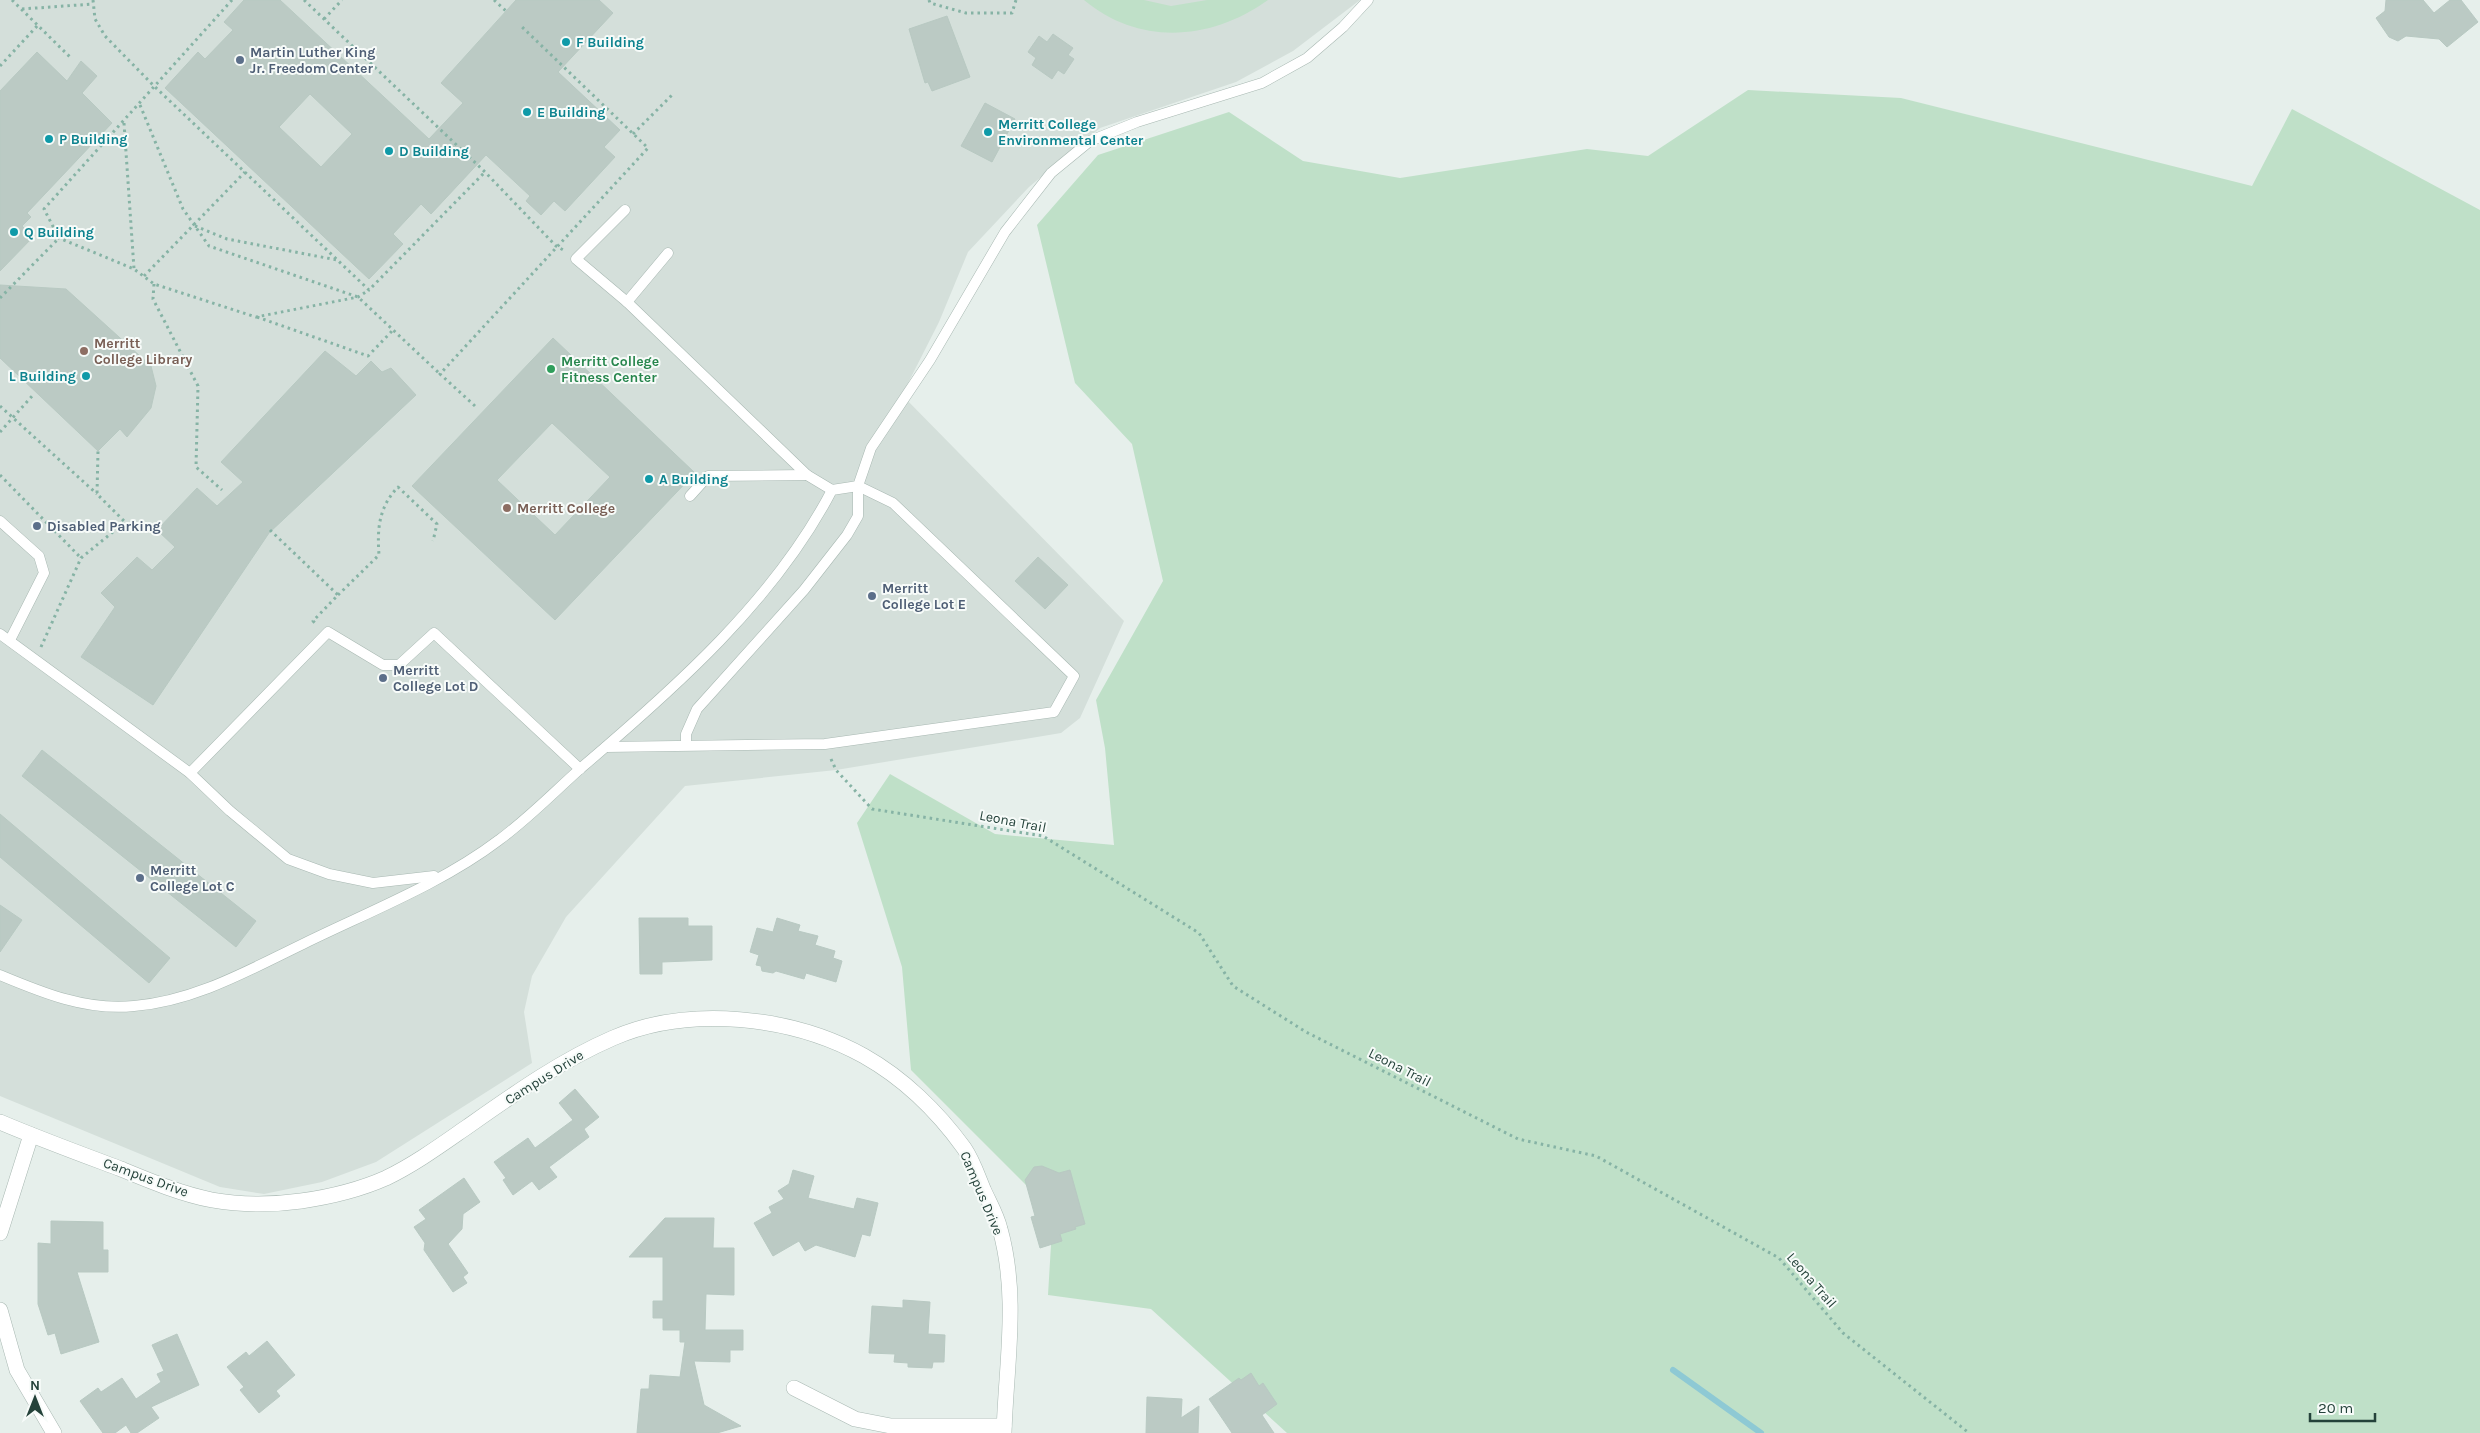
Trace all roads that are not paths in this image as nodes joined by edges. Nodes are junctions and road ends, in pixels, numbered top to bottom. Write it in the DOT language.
graph roads {
  1 [pos="1368,0"];
  2 [pos="625,210"];
  3 [pos="668,253"];
  4 [pos="627,302"];
  5 [pos="806,475"];
  6 [pos="858,486"];
  7 [pos="832,490"];
  8 [pos="690,496"];
  9 [pos="0,521"];
  10 [pos="0,634"];
  11 [pos="10,640"];
  12 [pos="686,746"];
  13 [pos="606,747"];
  14 [pos="580,769"];
  15 [pos="190,773"];
  16 [pos="443,875"];
  17 [pos="0,975"];
  18 [pos="0,1122"];
  19 [pos="31,1135"];
  20 [pos="0,1233"];
  21 [pos="0,1310"];
  22 [pos="794,1388"];
  23 [pos="1004,1430"];
  24 [pos="54,1433"];
  1 -- 6 [label="lane"];
  2 -- 4 [label="lane"];
  3 -- 4 [label="lane"];
  4 -- 5 [label="lane"];
  5 -- 7 [label="lane"];
  5 -- 8 [label="lane"];
  6 -- 7 [label="lane"];
  6 -- 12 [label="lane"];
  6 -- 12 [label="lane"];
  7 -- 13 [label="lane"];
  9 -- 11 [label="lane"];
  10 -- 11 [label="lane"];
  11 -- 15 [label="lane"];
  12 -- 13 [label="lane"];
  13 -- 14 [label="lane"];
  14 -- 15 [label="lane"];
  14 -- 16 [label="lane"];
  15 -- 16 [label="lane"];
  16 -- 17 [label="lane"];
  18 -- 19 [label="street, Campus Drive"];
  19 -- 20 [label="street"];
  19 -- 23 [label="street, Campus Drive"];
  21 -- 24 [label="street"];
  22 -- 23 [label="street"];
}
